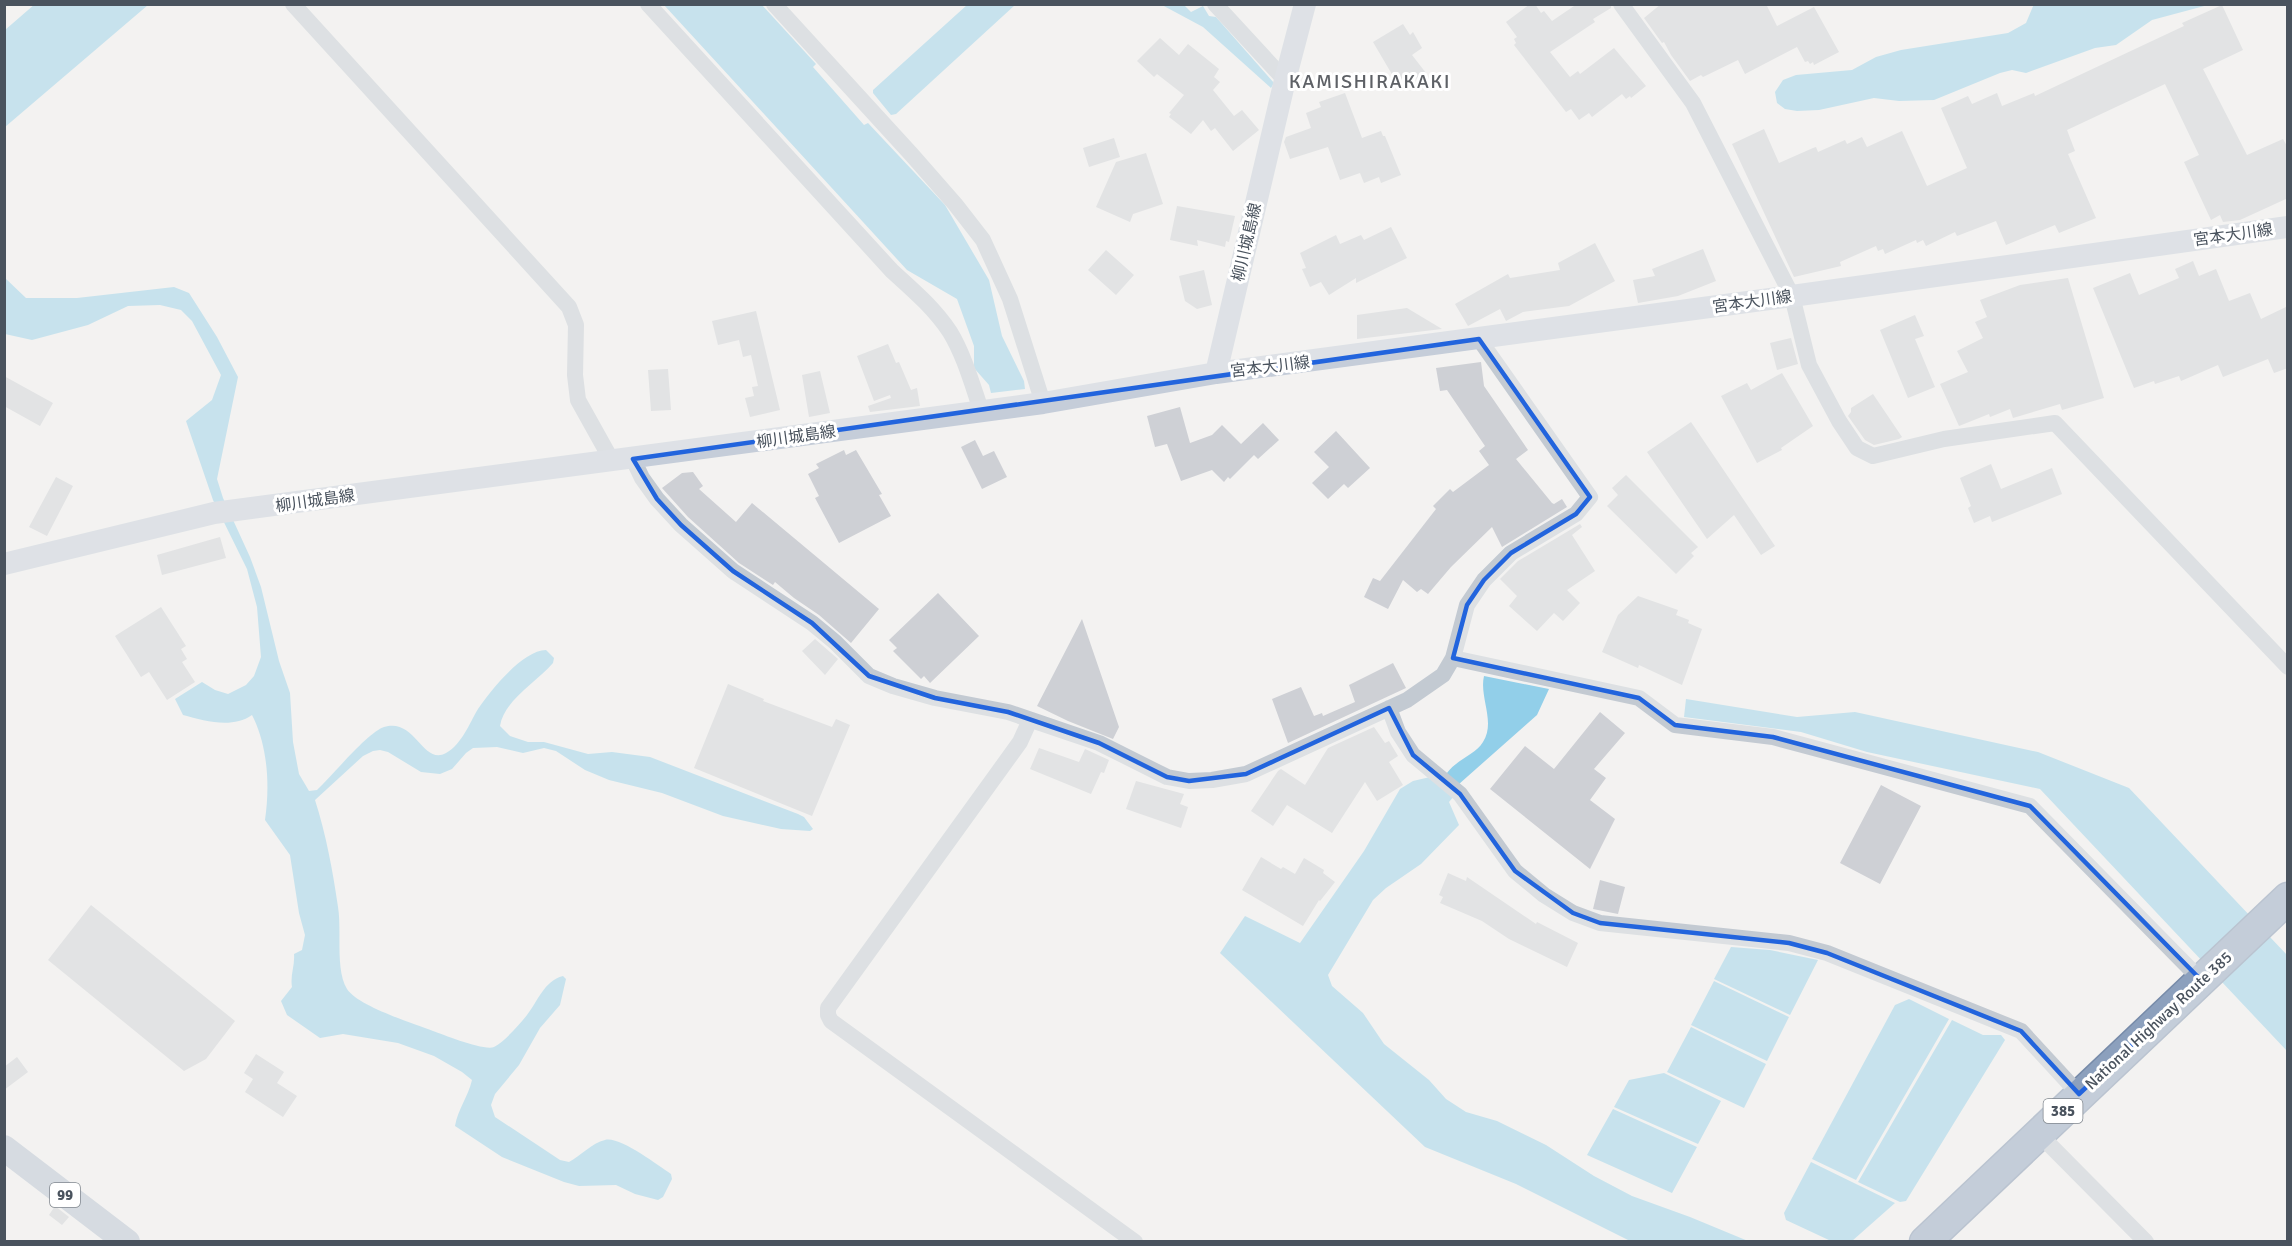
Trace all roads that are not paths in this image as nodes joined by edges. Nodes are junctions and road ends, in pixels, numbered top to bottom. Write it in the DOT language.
graph roads {
  1 [pos="293,4"];
  2 [pos="648,4"];
  3 [pos="774,4"];
  4 [pos="1215,4"];
  5 [pos="1305,4"];
  6 [pos="1621,4"];
  7 [pos="1285,80"];
  8 [pos="2288,226"];
  9 [pos="1792,296"];
  10 [pos="1479,339"];
  11 [pos="1216,373"];
  12 [pos="1040,403"];
  13 [pos="981,410"];
  14 [pos="623,460"];
  15 [pos="4,564"];
  16 [pos="1453,658"];
  17 [pos="2288,667"];
  18 [pos="1389,708"];
  19 [pos="1030,720"];
  20 [pos="2288,898"];
  21 [pos="2201,980"];
  22 [pos="2079,1094"];
  23 [pos="2040,1135"];
  24 [pos="6,1153"];
  25 [pos="127,1242"];
  26 [pos="1135,1242"];
  27 [pos="1925,1242"];
  28 [pos="2146,1242"];
  1 -- 14 [label="street"];
  2 -- 13 [label="street"];
  3 -- 12 [label="street"];
  4 -- 7 [label="street"];
  5 -- 7 [label="main road, 柳川城島線"];
  6 -- 9 [label="street"];
  7 -- 11 [label="main road, 柳川城島線"];
  8 -- 9 [label="main road, 宮本大川線"];
  9 -- 10 [label="main road, 宮本大川線"];
  9 -- 17 [label="street"];
  10 -- 11 [label="main road, 宮本大川線"];
  10 -- 16 [label="street"];
  11 -- 12 [label="main road, 柳川城島線"];
  12 -- 13 [label="main road, 柳川城島線"];
  13 -- 14 [label="main road, 柳川城島線"];
  14 -- 15 [label="main road, 柳川城島線"];
  14 -- 19 [label="street"];
  16 -- 18 [label="street"];
  16 -- 21 [label="street"];
  18 -- 19 [label="street"];
  18 -- 22 [label="street"];
  19 -- 26 [label="street"];
  20 -- 21 [label="highway, National Highway Route 385 / 385"];
  21 -- 22 [label="highway, National Highway Route 385 / 385"];
  22 -- 23 [label="highway, National Highway Route 385 / 385"];
  23 -- 27 [label="highway, National Highway Route 385 / 385"];
  23 -- 28 [label="street"];
  24 -- 25 [label="main road, 99"];
}
